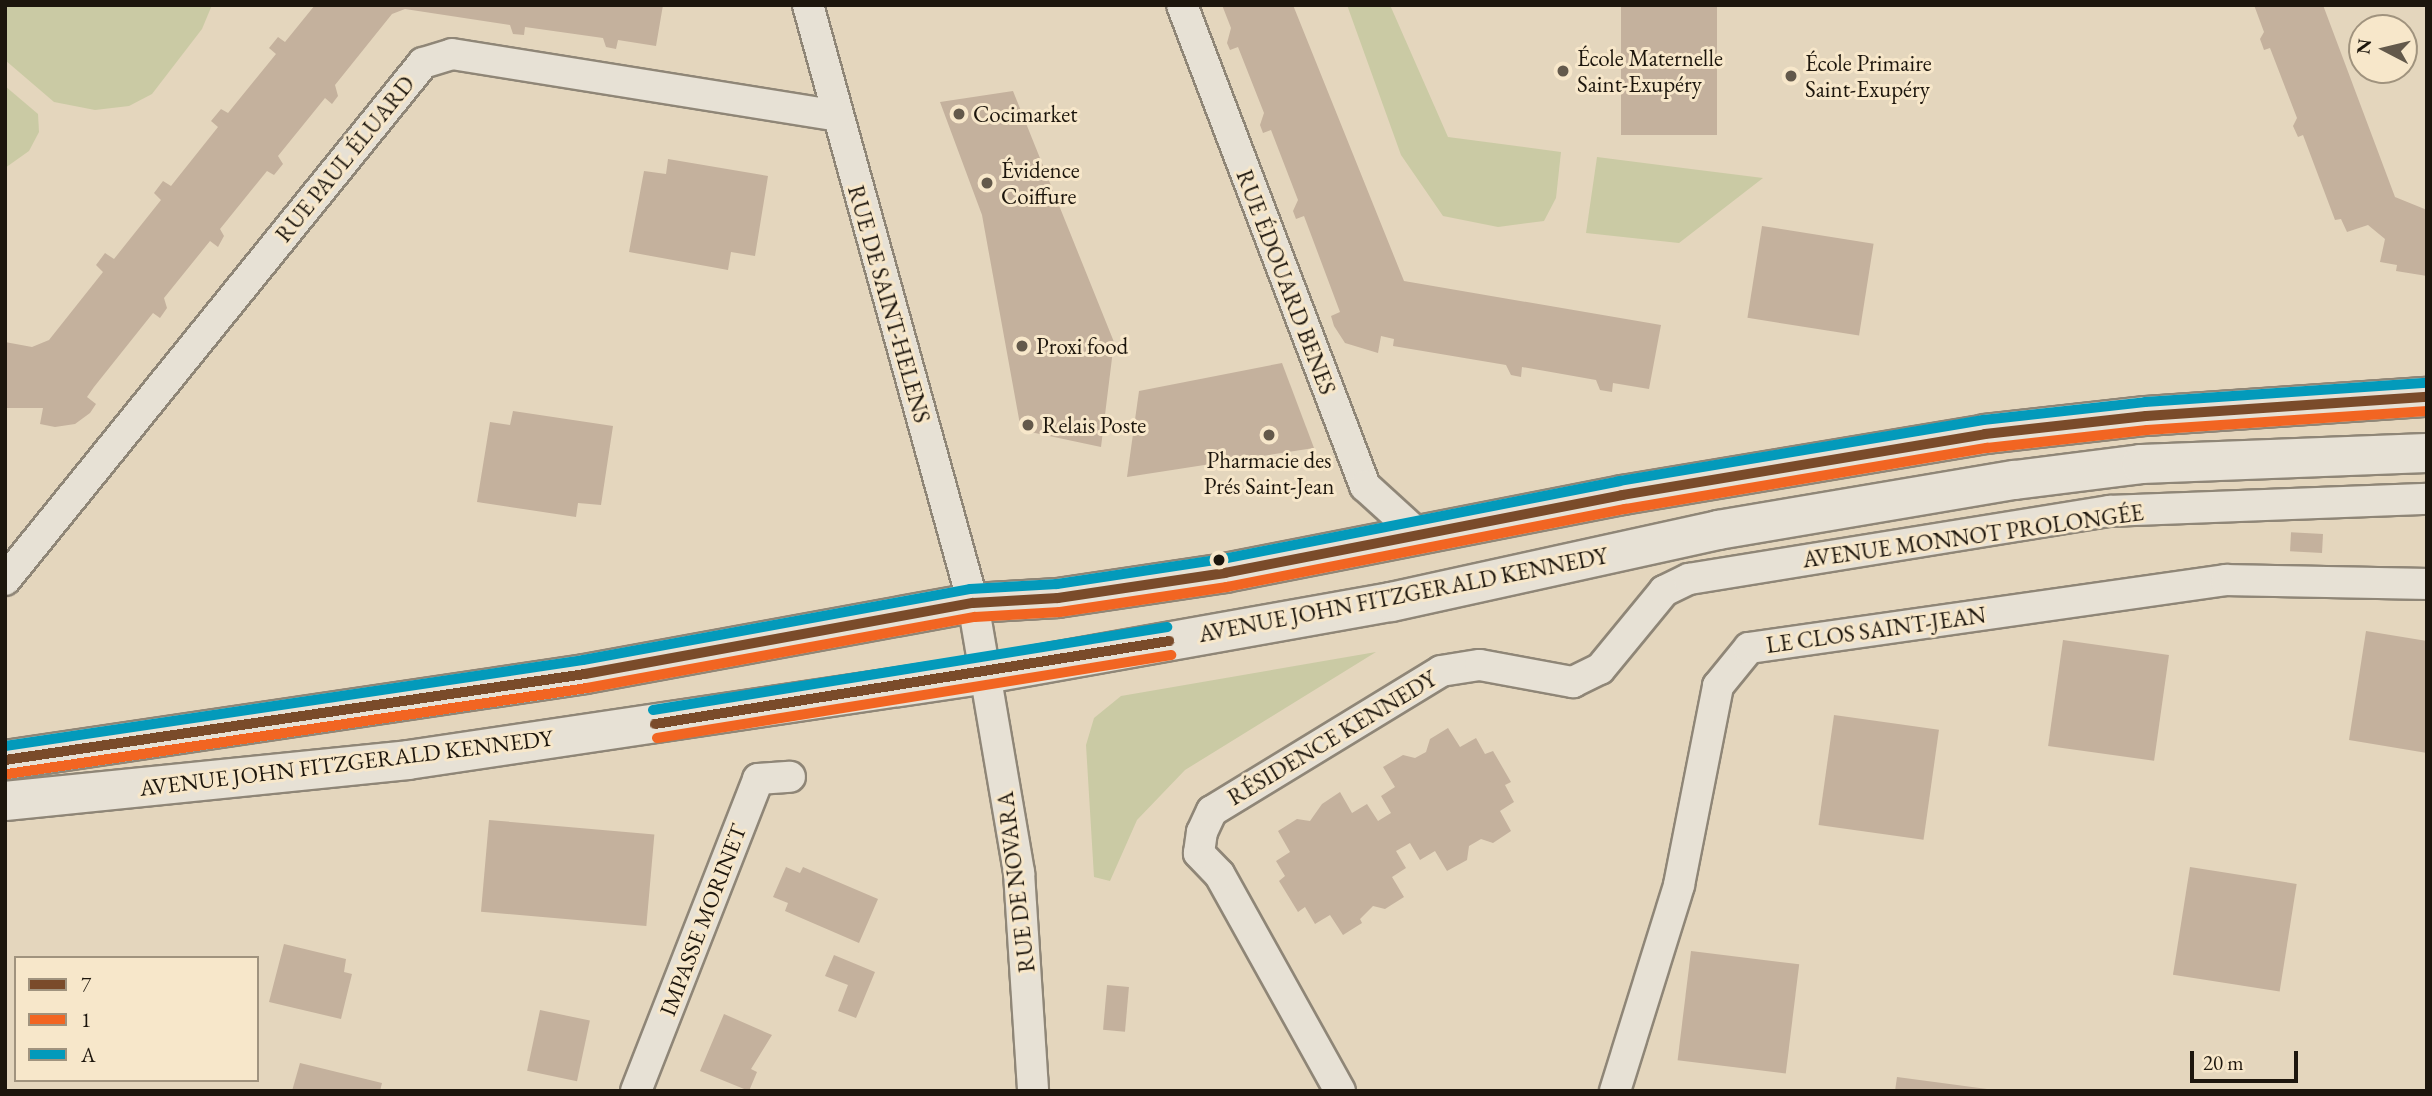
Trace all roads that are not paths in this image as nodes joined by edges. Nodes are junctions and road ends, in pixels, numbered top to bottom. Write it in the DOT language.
graph roads {
  1 [pos="808,5"];
  2 [pos="1182,5"];
  3 [pos="834,115"];
  4 [pos="2427,397"];
  5 [pos="2427,453"];
  6 [pos="2427,499"];
  7 [pos="1421,537"];
  8 [pos="1689,579"];
  9 [pos="5,580"];
  10 [pos="2427,584"];
  11 [pos="973,603"];
  12 [pos="986,674"];
  13 [pos="5,760"];
  14 [pos="790,776"];
  15 [pos="5,801"];
  16 [pos="636,1091"];
  17 [pos="1033,1091"];
  18 [pos="1340,1091"];
  19 [pos="1615,1091"];
  1 -- 3 [label="street, RUE DE SAINT-HELENS"];
  2 -- 7 [label="street, RUE ÉDOUARD BENES"];
  3 -- 9 [label="street, RUE PAUL ÉLUARD"];
  3 -- 11 [label="street, RUE DE SAINT-HELENS"];
  4 -- 7 [label="main road, AVENUE JOHN FITZGERALD KENNEDY"];
  5 -- 12 [label="main road, AVENUE JOHN FITZGERALD KENNEDY"];
  6 -- 8 [label="street, AVENUE MONNOT PROLONGÉE"];
  7 -- 11 [label="main road, AVENUE JOHN FITZGERALD KENNEDY"];
  8 -- 18 [label="street, RÉSIDENCE KENNEDY"];
  10 -- 19 [label="street, LE CLOS SAINT-JEAN"];
  11 -- 12 [label="street, RUE DE SAINT-HELENS"];
  11 -- 13 [label="main road, AVENUE JOHN FITZGERALD KENNEDY"];
  12 -- 15 [label="main road, AVENUE JOHN FITZGERALD KENNEDY"];
  12 -- 17 [label="street, RUE DE NOVARA"];
  14 -- 16 [label="street, IMPASSE MORINET"];
}
